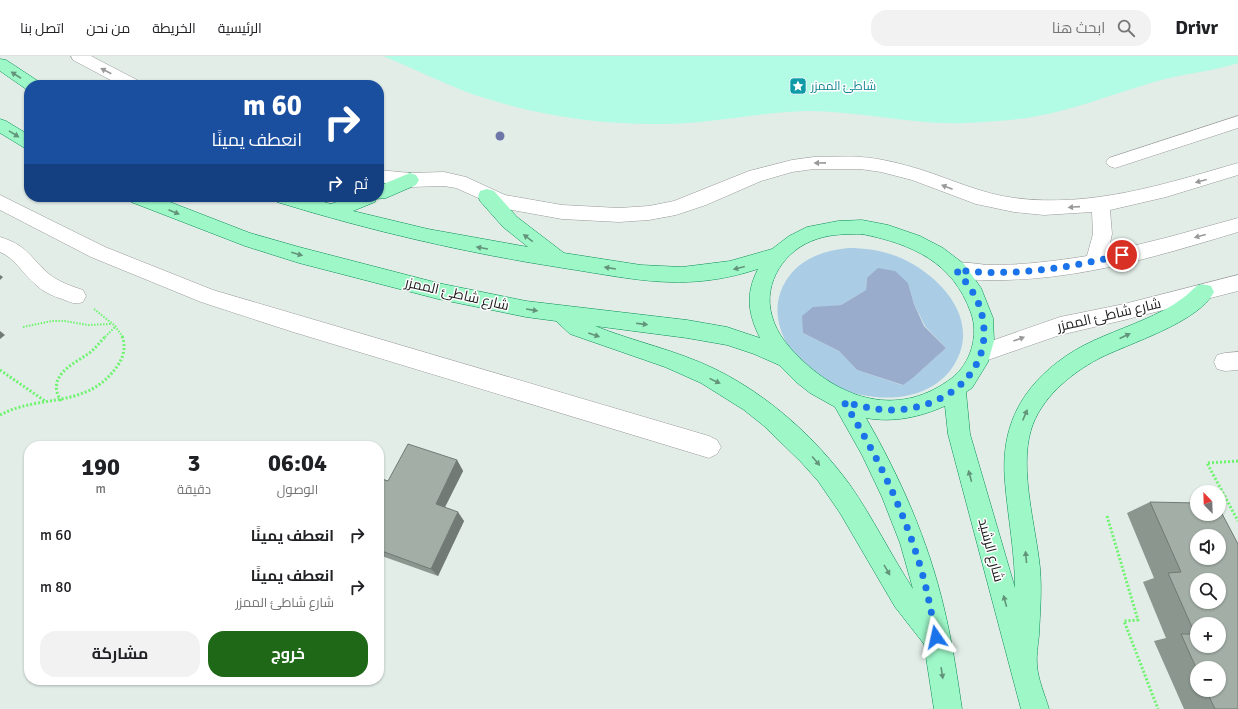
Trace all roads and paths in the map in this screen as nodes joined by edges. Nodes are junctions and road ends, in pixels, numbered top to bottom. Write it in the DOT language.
graph roads {
  1 [pos="79,56"];
  2 [pos="0,64"];
  3 [pos="24,80"];
  4 [pos="124,80"];
  5 [pos="1238,122"];
  6 [pos="0,125"];
  7 [pos="24,140"];
  8 [pos="1115,162"];
  9 [pos="1238,169"];
  10 [pos="384,177"];
  11 [pos="410,180"];
  12 [pos="384,191"];
  13 [pos="487,196"];
  14 [pos="0,202"];
  15 [pos="151,202"];
  16 [pos="300,202"];
  17 [pos="356,202"];
  18 [pos="1100,205"];
  19 [pos="331,212"];
  20 [pos="1238,225"];
  21 [pos="0,244"];
  22 [pos="776,255"];
  23 [pos="560,260"];
  24 [pos="1094,262"];
  25 [pos="956,270"];
  26 [pos="1238,283"];
  27 [pos="1204,292"];
  28 [pos="76,296"];
  29 [pos="561,315"];
  30 [pos="113,324"];
  31 [pos="116,326"];
  32 [pos="23,327"];
  33 [pos="982,352"];
  34 [pos="784,358"];
  35 [pos="0,370"];
  36 [pos="955,390"];
  37 [pos="45,401"];
  38 [pos="61,401"];
  39 [pos="844,402"];
  40 [pos="0,415"];
  41 [pos="709,447"];
  42 [pos="1238,461"];
  43 [pos="1107,516"];
  44 [pos="1238,521"];
  45 [pos="936,637"];
  46 [pos="1023,666"];
  47 [pos="948,709"];
  48 [pos="1035,709"];
  49 [pos="1158,709"];
  4 -- 1 [label="street, one-way"];
  3 -- 2 [label="main road, one-way"];
  5 -- 8 [label="street"];
  6 -- 7 [label="main road, one-way"];
  9 -- 18 [label="street, one-way"];
  10 -- 11 [label="street"];
  11 -- 12 [label="main road"];
  11 -- 13 [label="street"];
  18 -- 13 [label="street, one-way"];
  23 -- 13 [label="main road, one-way"];
  14 -- 41 [label="street"];
  15 -- 29 [label="main road, شارع شاطئ الممزر, one-way"];
  16 -- 19 [label="main road"];
  17 -- 19 [label="main road"];
  18 -- 24 [label="street"];
  23 -- 19 [label="main road, one-way"];
  20 -- 24 [label="street, one-way"];
  21 -- 28 [label="street"];
  22 -- 23 [label="main road, one-way"];
  22 -- 25 [label="main road"];
  22 -- 34 [label="main road"];
  24 -- 25 [label="street"];
  25 -- 33 [label="main road"];
  26 -- 27 [label="street, شارع شاطئ الممزر"];
  33 -- 27 [label="street, شارع شاطئ الممزر, one-way"];
  46 -- 27 [label="main road, one-way"];
  28 -- 30 [label="path"];
  29 -- 34 [label="main road, شارع شاطئ الممزر, one-way"];
  29 -- 45 [label="main road, one-way"];
  30 -- 31 [label="path"];
  30 -- 32 [label="path"];
  31 -- 38 [label="path"];
  31 -- 38 [label="path"];
  33 -- 36 [label="main road"];
  34 -- 39 [label="main road"];
  35 -- 37 [label="path"];
  36 -- 39 [label="main road"];
  46 -- 36 [label="main road, شارع الرشيد, one-way"];
  37 -- 38 [label="path"];
  37 -- 40 [label="path"];
  39 -- 45 [label="main road"];
  42 -- 44 [label="path"];
  43 -- 49 [label="path"];
  45 -- 47 [label="main road, one-way"];
  46 -- 48 [label="main road, شارع الرشيد"];
}
